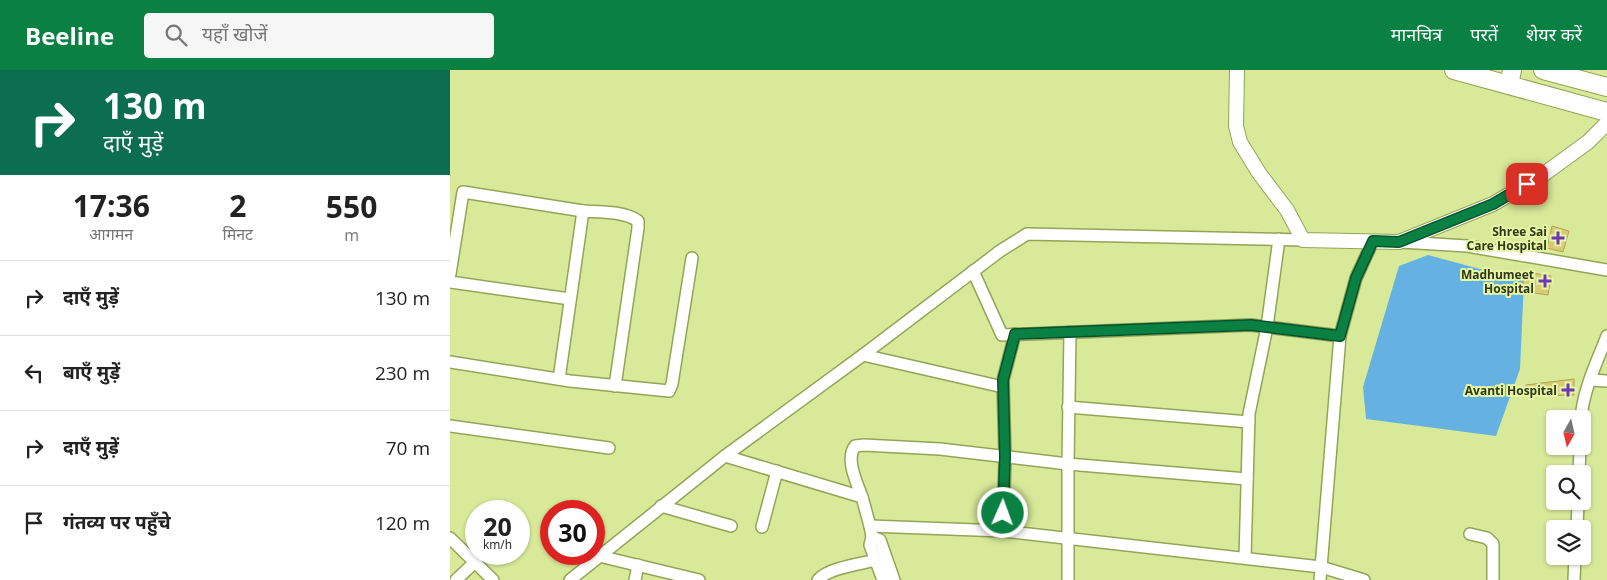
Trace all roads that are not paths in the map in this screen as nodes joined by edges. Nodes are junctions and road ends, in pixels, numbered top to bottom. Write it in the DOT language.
graph roads {
  1 [pos="1237,70"];
  2 [pos="1454,70"];
  3 [pos="1543,70"];
  4 [pos="1511,78"];
  5 [pos="1607,87"];
  6 [pos="1607,112"];
  7 [pos="1607,123"];
  8 [pos="583,211"];
  9 [pos="1279,239"];
  10 [pos="1303,240"];
  11 [pos="1373,241"];
  12 [pos="1399,242"];
  13 [pos="692,258"];
  14 [pos="1607,270"];
  15 [pos="973,271"];
  16 [pos="450,274"];
  17 [pos="450,282"];
  18 [pos="570,299"];
  19 [pos="1267,327"];
  20 [pos="1070,332"];
  21 [pos="1015,334"];
  22 [pos="1340,336"];
  23 [pos="1607,336"];
  24 [pos="863,355"];
  25 [pos="450,362"];
  26 [pos="559,379"];
  27 [pos="1590,380"];
  28 [pos="1607,381"];
  29 [pos="615,386"];
  30 [pos="1003,387"];
  31 [pos="1068,406"];
  32 [pos="1582,410"];
  33 [pos="1249,422"];
  34 [pos="450,426"];
  35 [pos="609,448"];
  36 [pos="725,456"];
  37 [pos="1005,457"];
  38 [pos="1068,464"];
  39 [pos="777,471"];
  40 [pos="1247,479"];
  41 [pos="862,497"];
  42 [pos="661,506"];
  43 [pos="731,526"];
  44 [pos="762,527"];
  45 [pos="871,531"];
  46 [pos="1002,531"];
  47 [pos="1470,534"];
  48 [pos="450,538"];
  49 [pos="1069,538"];
  50 [pos="605,551"];
  51 [pos="465,552"];
  52 [pos="605,557"];
  53 [pos="1244,558"];
  54 [pos="876,560"];
  55 [pos="472,565"];
  56 [pos="478,565"];
  57 [pos="588,565"];
  58 [pos="638,565"];
  59 [pos="1575,565"];
  60 [pos="1321,567"];
  61 [pos="456,580"];
  62 [pos="493,580"];
  63 [pos="570,580"];
  64 [pos="635,580"];
  65 [pos="700,580"];
  66 [pos="818,580"];
  67 [pos="883,580"];
  68 [pos="894,580"];
  69 [pos="1068,580"];
  70 [pos="1320,580"];
  71 [pos="1364,580"];
  72 [pos="1493,580"];
  73 [pos="1574,580"];
  1 -- 10 [label="street"];
  2 -- 4 [label="main road"];
  3 -- 5 [label="main road"];
  4 -- 6 [label="main road"];
  7 -- 12 [label="street"];
  8 -- 16 [label="street"];
  8 -- 18 [label="street"];
  8 -- 29 [label="street"];
  9 -- 10 [label="street"];
  9 -- 15 [label="street"];
  9 -- 19 [label="street"];
  10 -- 11 [label="street"];
  11 -- 12 [label="street"];
  11 -- 22 [label="street"];
  12 -- 14 [label="street"];
  13 -- 29 [label="street"];
  15 -- 21 [label="street"];
  15 -- 24 [label="street"];
  17 -- 18 [label="street"];
  18 -- 26 [label="street"];
  19 -- 20 [label="street"];
  19 -- 22 [label="street"];
  19 -- 33 [label="street"];
  20 -- 21 [label="street"];
  20 -- 31 [label="street"];
  21 -- 30 [label="street"];
  22 -- 60 [label="street"];
  23 -- 27 [label="street"];
  24 -- 30 [label="street"];
  24 -- 36 [label="street"];
  25 -- 26 [label="street"];
  26 -- 29 [label="street"];
  27 -- 28 [label="street"];
  27 -- 32 [label="street"];
  30 -- 37 [label="street"];
  31 -- 33 [label="street"];
  31 -- 38 [label="street"];
  33 -- 40 [label="street"];
  34 -- 35 [label="street"];
  36 -- 39 [label="street"];
  36 -- 42 [label="street"];
  37 -- 38 [label="street"];
  37 -- 41 [label="street"];
  37 -- 46 [label="street"];
  38 -- 40 [label="street"];
  38 -- 49 [label="street"];
  39 -- 41 [label="street"];
  39 -- 44 [label="street"];
  40 -- 53 [label="street"];
  41 -- 45 [label="street"];
  42 -- 43 [label="street"];
  42 -- 50 [label="street"];
  45 -- 46 [label="street"];
  45 -- 54 [label="street"];
  45 -- 68 [label="street"];
  46 -- 49 [label="street"];
  47 -- 72 [label="street"];
  48 -- 51 [label="street"];
  49 -- 53 [label="street"];
  49 -- 69 [label="street"];
  52 -- 58 [label="street"];
  53 -- 60 [label="street"];
  54 -- 66 [label="street"];
  54 -- 67 [label="street"];
  55 -- 61 [label="street"];
  56 -- 62 [label="street"];
  57 -- 63 [label="street"];
  58 -- 64 [label="street"];
  58 -- 65 [label="street"];
  59 -- 73 [label="street"];
  60 -- 70 [label="street"];
  60 -- 71 [label="street"];
}
